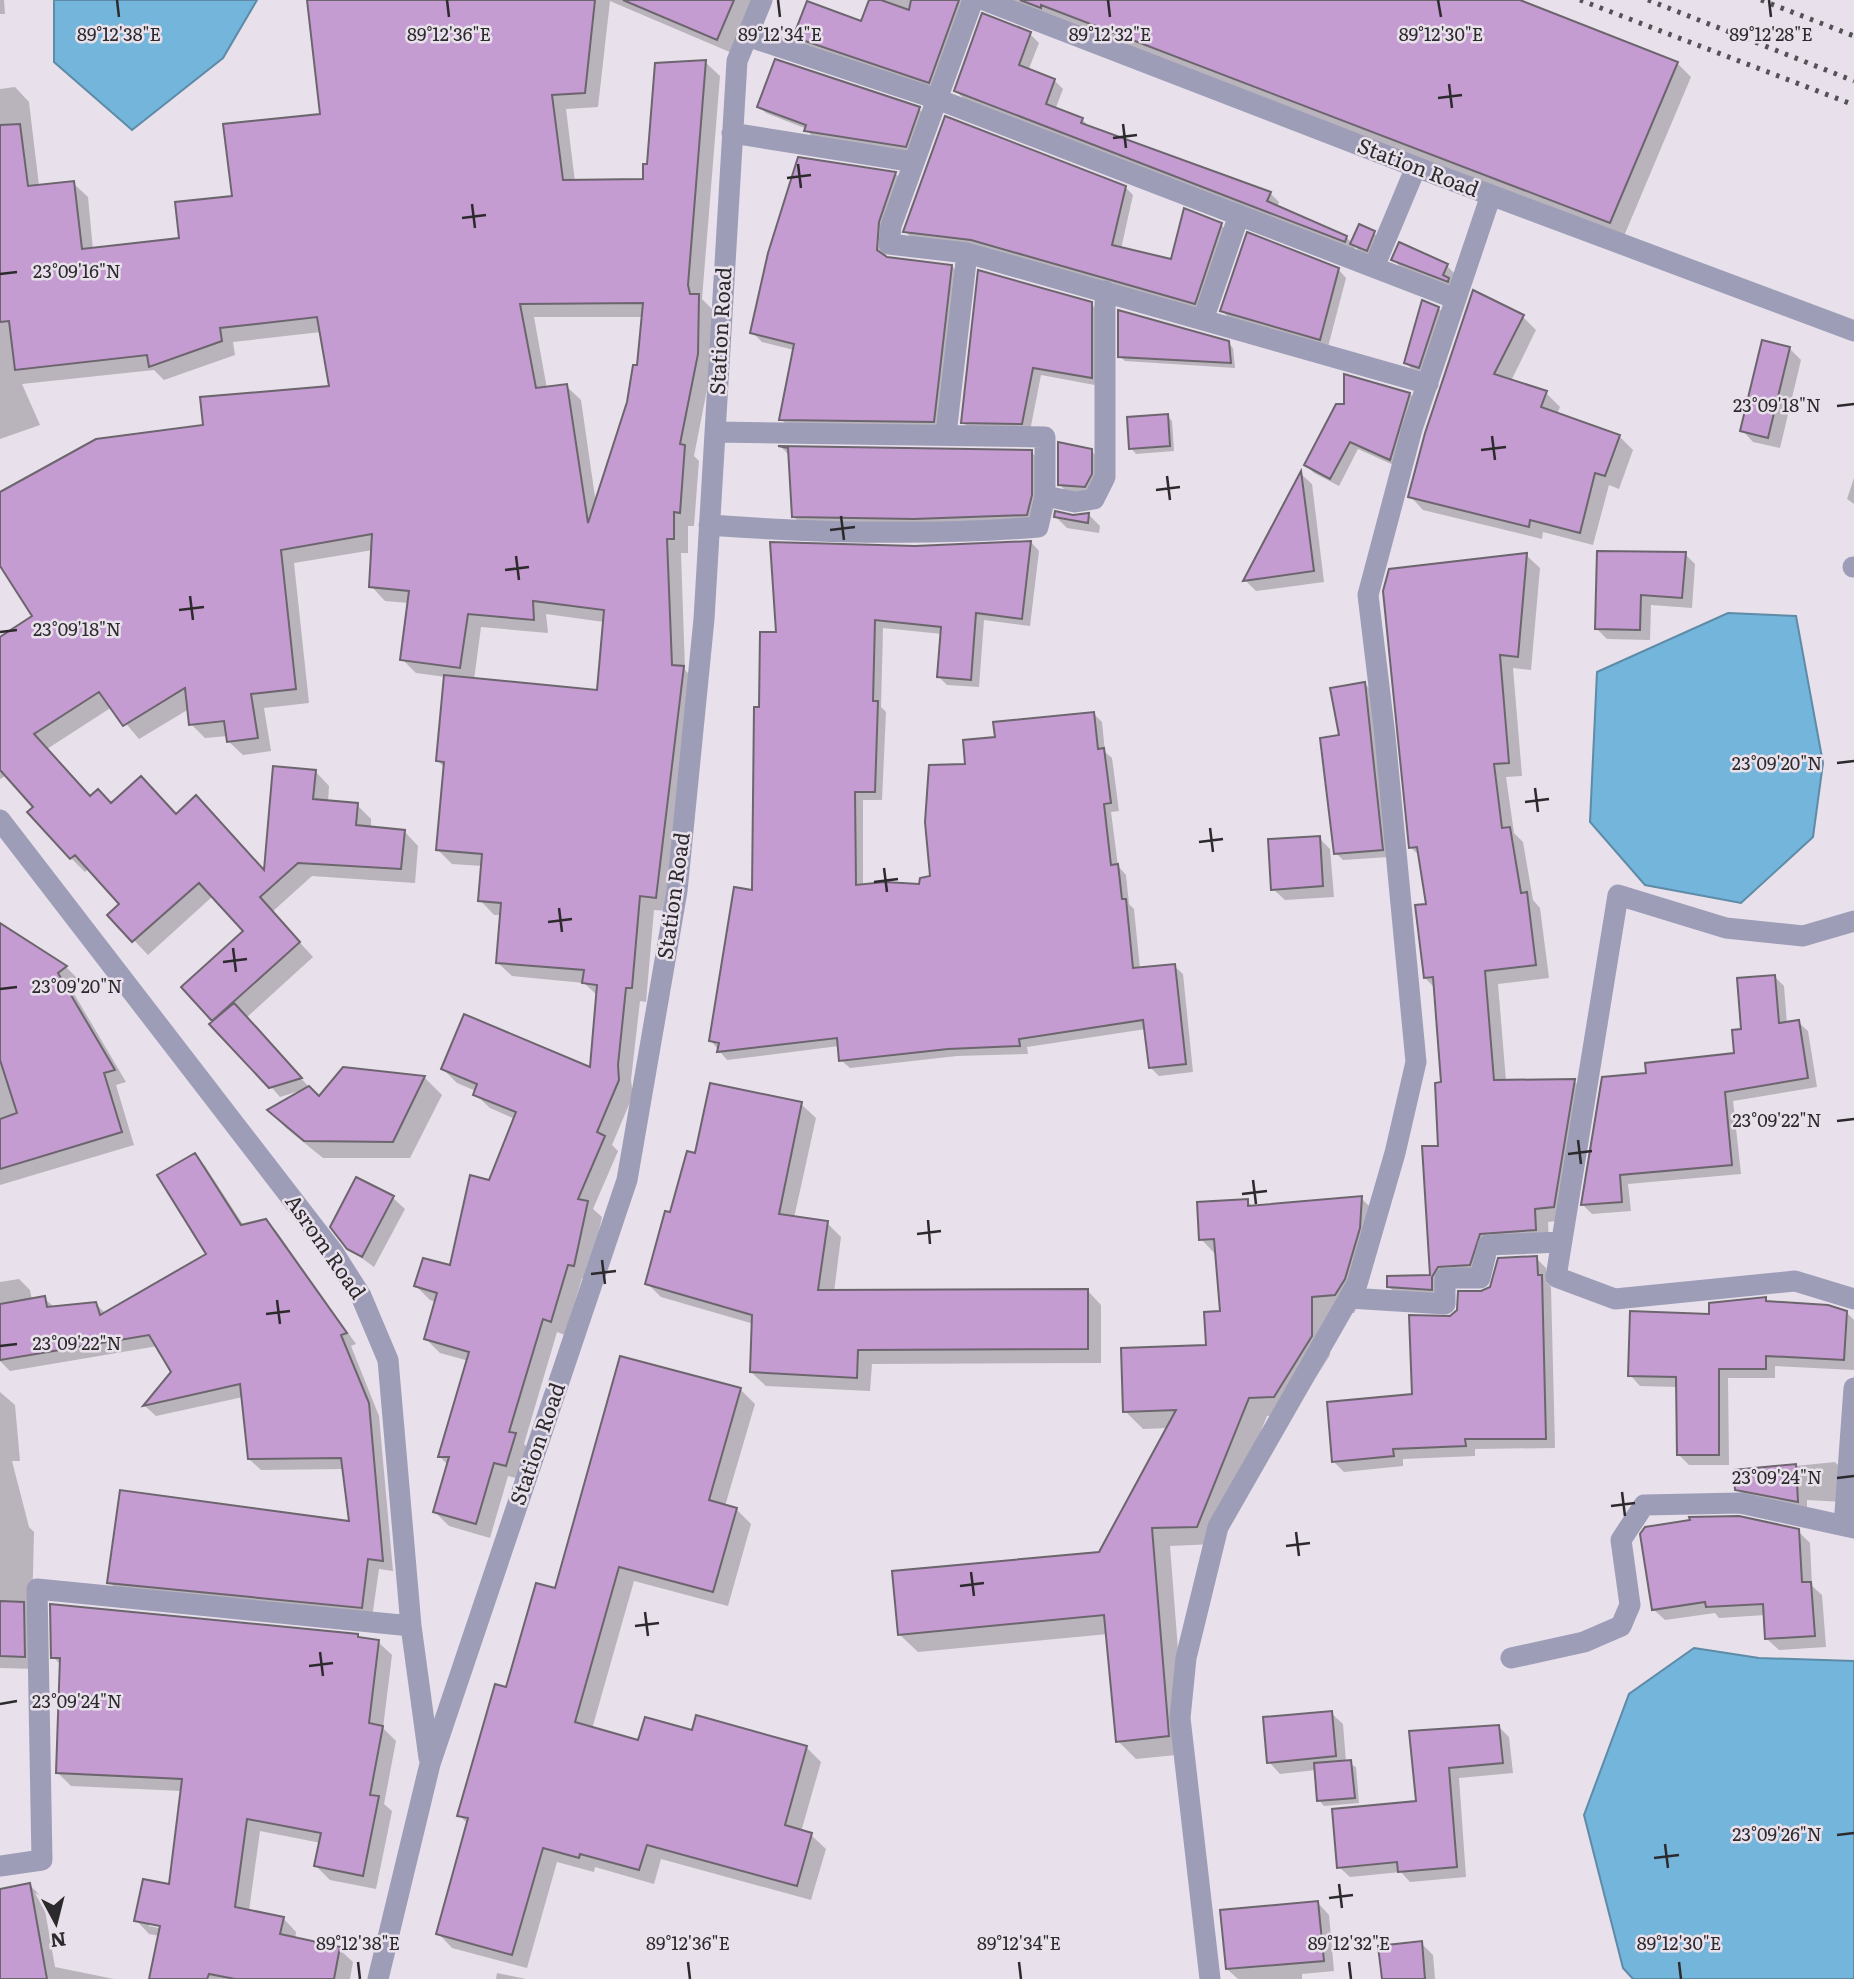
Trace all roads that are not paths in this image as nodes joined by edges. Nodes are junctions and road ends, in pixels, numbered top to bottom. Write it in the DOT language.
graph roads {
  1 [pos="762,0"];
  2 [pos="973,0"];
  3 [pos="984,0"];
  4 [pos="747,36"];
  5 [pos="937,99"];
  6 [pos="733,133"];
  7 [pos="914,162"];
  8 [pos="1416,167"];
  9 [pos="1491,195"];
  10 [pos="1239,215"];
  11 [pos="967,253"];
  12 [pos="1374,267"];
  13 [pos="1105,292"];
  14 [pos="1456,299"];
  15 [pos="1203,320"];
  16 [pos="1854,331"];
  17 [pos="1427,384"];
  18 [pos="715,432"];
  19 [pos="946,434"];
  20 [pos="1045,496"];
  21 [pos="709,525"];
  22 [pos="0,821"];
  23 [pos="1854,921"];
  24 [pos="1562,1242"];
  25 [pos="1349,1298"];
  26 [pos="1854,1299"];
  27 [pos="1854,1388"];
  28 [pos="1849,1527"];
  29 [pos="411,1626"];
  30 [pos="1511,1658"];
  31 [pos="429,1764"];
  32 [pos="0,1866"];
  33 [pos="379,1979"];
  34 [pos="1210,1979"];
  1 -- 4 [label="street, Station Road"];
  2 -- 5 [label="street"];
  3 -- 8 [label="street, Station Road"];
  4 -- 5 [label="street"];
  4 -- 6 [label="street, Station Road"];
  5 -- 7 [label="street"];
  5 -- 10 [label="street"];
  6 -- 7 [label="street"];
  6 -- 18 [label="street, Station Road"];
  7 -- 11 [label="street"];
  8 -- 9 [label="street, Station Road"];
  8 -- 12 [label="street"];
  9 -- 14 [label="street"];
  9 -- 16 [label="street, Station Road"];
  10 -- 12 [label="street"];
  10 -- 15 [label="street"];
  11 -- 13 [label="street"];
  11 -- 19 [label="street"];
  12 -- 14 [label="street"];
  13 -- 15 [label="street"];
  13 -- 20 [label="street"];
  14 -- 17 [label="street"];
  15 -- 17 [label="street"];
  17 -- 25 [label="street"];
  18 -- 19 [label="street"];
  18 -- 21 [label="street, Station Road"];
  19 -- 20 [label="street"];
  20 -- 21 [label="street"];
  21 -- 31 [label="street, Station Road"];
  22 -- 29 [label="street, Asrom Road"];
  23 -- 24 [label="street"];
  24 -- 25 [label="street"];
  24 -- 26 [label="street"];
  25 -- 34 [label="street"];
  27 -- 28 [label="street"];
  28 -- 30 [label="street"];
  29 -- 31 [label="street, Asrom Road"];
  29 -- 32 [label="street"];
  31 -- 33 [label="street"];
}
